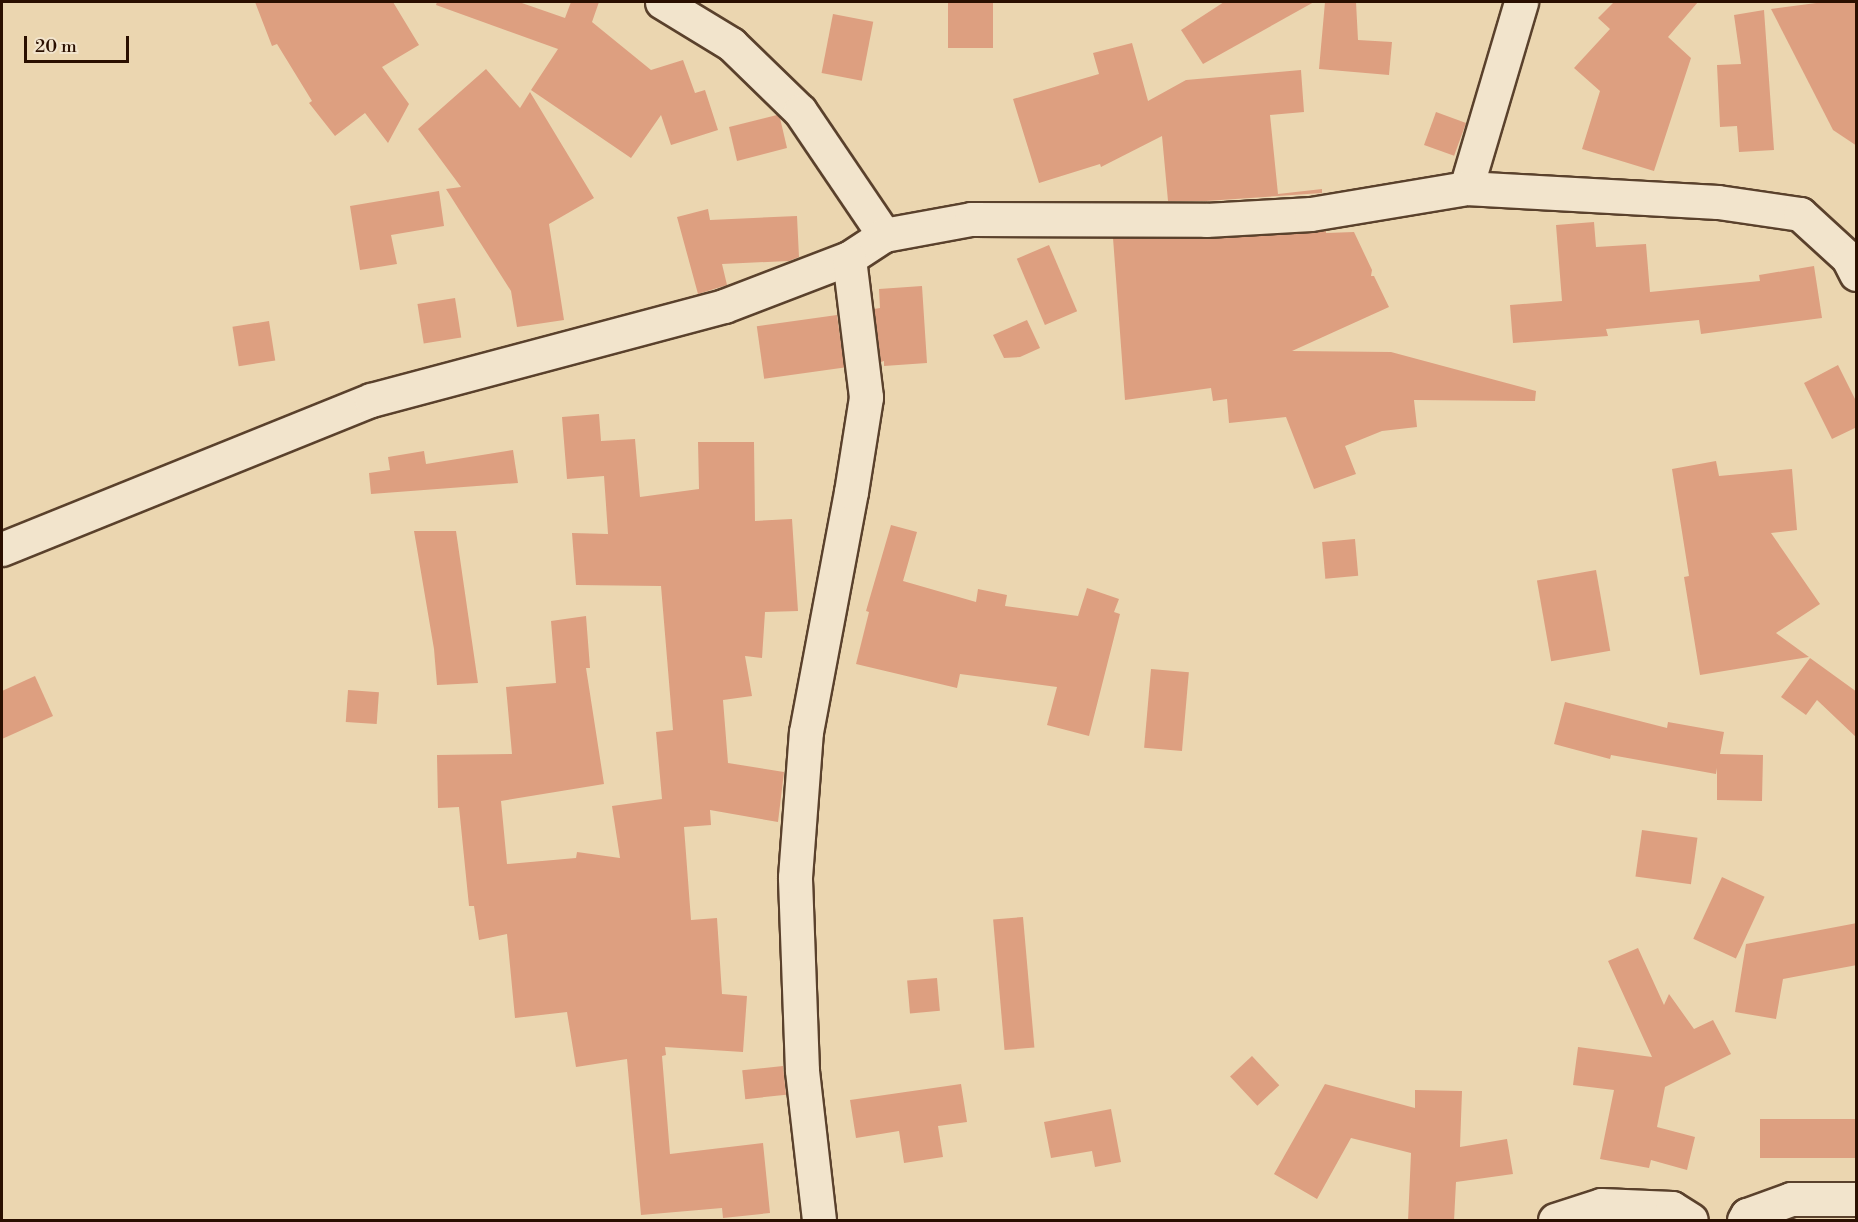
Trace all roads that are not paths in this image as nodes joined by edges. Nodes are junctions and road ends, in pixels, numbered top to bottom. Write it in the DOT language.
graph roads {
  1 [pos="662,2"];
  2 [pos="1521,2"];
  3 [pos="1466,188"];
  4 [pos="884,235"];
  5 [pos="849,258"];
  6 [pos="1857,274"];
  7 [pos="2,549"];
  8 [pos="1857,1199"];
  9 [pos="819,1221"];
  10 [pos="1555,1221"];
  11 [pos="1691,1221"];
  12 [pos="1744,1221"];
  1 -- 4 [label="street"];
  2 -- 3 [label="street"];
  3 -- 4 [label="street"];
  3 -- 6 [label="street"];
  4 -- 5 [label="street"];
  5 -- 7 [label="street"];
  5 -- 9 [label="street"];
  8 -- 12 [label="street"];
  10 -- 11 [label="street"];
}
